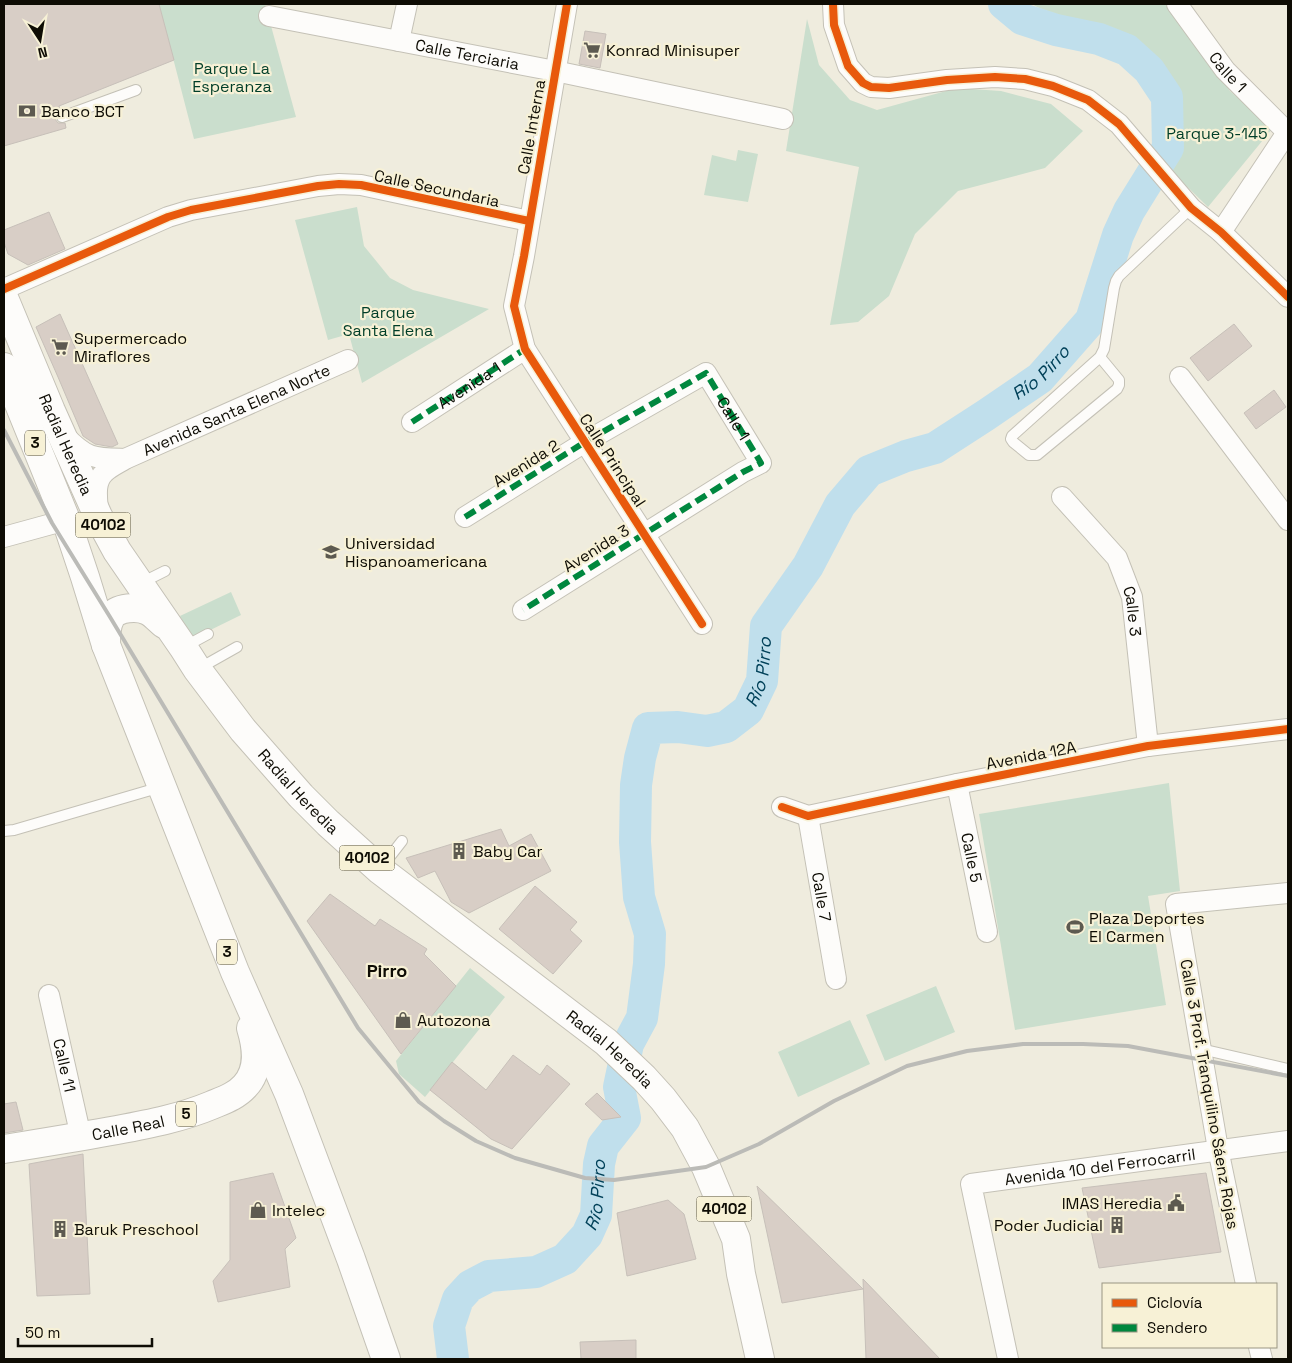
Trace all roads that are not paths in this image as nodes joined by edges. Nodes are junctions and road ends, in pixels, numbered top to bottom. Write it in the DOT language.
graph roads {
  1 [pos="407,4"];
  2 [pos="567,4"];
  3 [pos="833,4"];
  4 [pos="1177,4"];
  5 [pos="269,16"];
  6 [pos="399,40"];
  7 [pos="555,71"];
  8 [pos="136,90"];
  9 [pos="62,117"];
  10 [pos="783,118"];
  11 [pos="1288,132"];
  12 [pos="1190,208"];
  13 [pos="529,221"];
  14 [pos="1221,232"];
  15 [pos="4,290"];
  16 [pos="1288,297"];
  17 [pos="4,298"];
  18 [pos="514,306"];
  19 [pos="525,349"];
  20 [pos="4,354"];
  21 [pos="1100,357"];
  22 [pos="348,360"];
  23 [pos="4,367"];
  24 [pos="706,373"];
  25 [pos="1180,377"];
  26 [pos="13,409"];
  27 [pos="56,421"];
  28 [pos="412,422"];
  29 [pos="585,442"];
  30 [pos="125,459"];
  31 [pos="761,463"];
  32 [pos="1062,497"];
  33 [pos="98,516"];
  34 [pos="465,517"];
  35 [pos="66,520"];
  36 [pos="1288,520"];
  37 [pos="644,534"];
  38 [pos="4,537"];
  39 [pos="165,571"];
  40 [pos="140,583"];
  41 [pos="523,610"];
  42 [pos="702,624"];
  43 [pos="208,634"];
  44 [pos="106,645"];
  45 [pos="237,647"];
  46 [pos="183,649"];
  47 [pos="1288,729"];
  48 [pos="1148,746"];
  49 [pos="957,784"];
  50 [pos="161,787"];
  51 [pos="782,807"];
  52 [pos="808,816"];
  53 [pos="4,831"];
  54 [pos="402,841"];
  55 [pos="380,870"];
  56 [pos="1288,892"];
  57 [pos="987,932"];
  58 [pos="235,972"];
  59 [pos="836,979"];
  60 [pos="49,995"];
  61 [pos="1201,1049"];
  62 [pos="1288,1069"];
  63 [pos="81,1137"];
  64 [pos="1288,1141"];
  65 [pos="4,1149"];
  66 [pos="1218,1149"];
  67 [pos="1246,1283"];
  68 [pos="386,1359"];
  69 [pos="760,1359"];
  70 [pos="1008,1359"];
  1 -- 6 [label="street"];
  2 -- 7 [label="street, Calle Interna"];
  3 -- 12 [label="street"];
  4 -- 11 [label="street, Calle 1"];
  5 -- 6 [label="street, Calle Terciaria"];
  6 -- 7 [label="street, Calle Terciaria"];
  7 -- 10 [label="street, Calle Terciaria"];
  7 -- 13 [label="street, Calle Interna"];
  8 -- 9 [label="lane"];
  11 -- 14 [label="street"];
  12 -- 14 [label="street"];
  12 -- 21 [label="lane"];
  13 -- 15 [label="street, Calle Secundaria"];
  13 -- 18 [label="street, Calle Interna"];
  14 -- 16 [label="street"];
  17 -- 27 [label="main road, Radial Heredia / 3"];
  18 -- 19 [label="street, Calle Principal"];
  19 -- 28 [label="street, Avenida 1"];
  19 -- 29 [label="street, Calle Principal"];
  20 -- 33 [label="main road"];
  21 -- 21 [label="lane"];
  22 -- 30 [label="street, Avenida Santa Elena Norte"];
  23 -- 26 [label="main road, Radial Heredia / 3"];
  24 -- 29 [label="street, Avenida 2"];
  24 -- 31 [label="street, Calle 1"];
  25 -- 36 [label="street"];
  26 -- 35 [label="main road, Radial Heredia / 3"];
  27 -- 30 [label="street, Avenida Santa Elena Norte"];
  27 -- 33 [label="main road, Radial Heredia / 40102"];
  29 -- 34 [label="street, Avenida 2"];
  29 -- 37 [label="street, Calle Principal"];
  30 -- 33 [label="street, Avenida Santa Elena Norte"];
  31 -- 37 [label="street, Avenida 3"];
  32 -- 48 [label="street, Calle 3"];
  33 -- 40 [label="main road, Radial Heredia / 40102"];
  35 -- 38 [label="street"];
  35 -- 44 [label="main road, Radial Heredia / 3"];
  37 -- 41 [label="street, Avenida 3"];
  37 -- 42 [label="street, Calle Principal"];
  39 -- 40 [label="lane"];
  40 -- 46 [label="main road, Radial Heredia / 40102"];
  43 -- 46 [label="lane"];
  44 -- 46 [label="main road"];
  44 -- 50 [label="main road, Radial Heredia / 3"];
  45 -- 46 [label="lane"];
  46 -- 55 [label="main road, Radial Heredia / 40102"];
  47 -- 48 [label="street, Avenida 12A"];
  48 -- 49 [label="street, Avenida 12A"];
  49 -- 52 [label="street, Avenida 12A"];
  49 -- 57 [label="street, Calle 5"];
  50 -- 53 [label="lane"];
  50 -- 58 [label="main road, Radial Heredia / 3"];
  51 -- 52 [label="street"];
  52 -- 59 [label="street, Calle 7"];
  54 -- 55 [label="lane"];
  55 -- 69 [label="main road, Radial Heredia / 40102"];
  56 -- 61 [label="street, Calle 3 Prof. Tranquilino Sáenz Rojas"];
  58 -- 63 [label="main road, Calle Real / 5"];
  58 -- 68 [label="main road, Radial Heredia / 3"];
  60 -- 63 [label="street, Calle 11"];
  61 -- 62 [label="lane"];
  61 -- 66 [label="street, Calle 3 Prof. Tranquilino Sáenz Rojas"];
  63 -- 65 [label="main road, Calle Real / 5"];
  64 -- 66 [label="street, Avenida 10 del Ferrocarril"];
  66 -- 67 [label="street, Calle 3 Prof. Tranquilino Sáenz Rojas"];
  66 -- 70 [label="street, Avenida 10 del Ferrocarril"];
}
